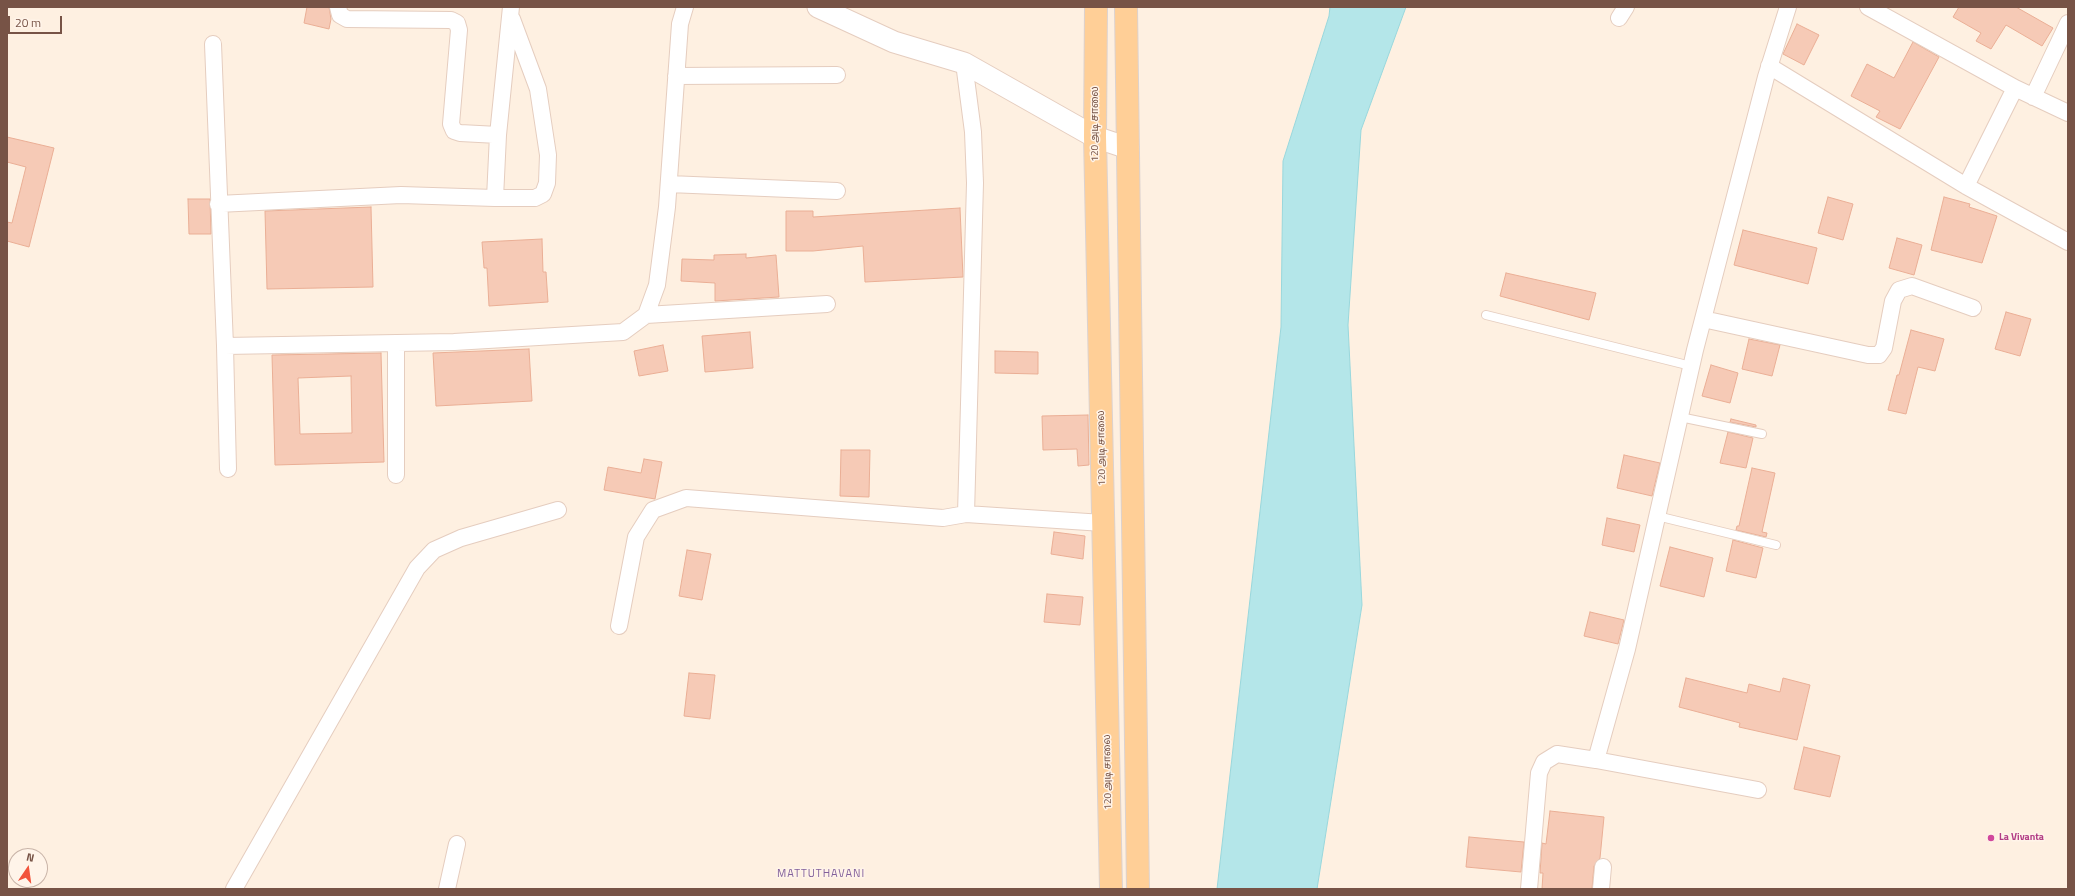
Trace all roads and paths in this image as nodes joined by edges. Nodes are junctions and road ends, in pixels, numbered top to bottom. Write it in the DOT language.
graph roads {
  1 [pos="338,7"];
  2 [pos="685,7"];
  3 [pos="818,7"];
  4 [pos="1096,7"];
  5 [pos="1126,7"];
  6 [pos="1788,7"];
  7 [pos="1868,7"];
  8 [pos="511,11"];
  9 [pos="2068,23"];
  10 [pos="213,44"];
  11 [pos="964,63"];
  12 [pos="1769,66"];
  13 [pos="837,75"];
  14 [pos="676,76"];
  15 [pos="2015,88"];
  16 [pos="2033,97"];
  17 [pos="2068,112"];
  18 [pos="498,135"];
  19 [pos="1095,137"];
  20 [pos="1128,148"];
  21 [pos="669,184"];
  22 [pos="1966,186"];
  23 [pos="837,191"];
  24 [pos="495,198"];
  25 [pos="218,204"];
  26 [pos="2068,242"];
  27 [pos="827,304"];
  28 [pos="1973,308"];
  29 [pos="646,315"];
  30 [pos="1486,315"];
  31 [pos="1703,319"];
  32 [pos="396,343"];
  33 [pos="225,346"];
  34 [pos="1691,366"];
  35 [pos="1680,417"];
  36 [pos="1762,434"];
  37 [pos="228,469"];
  38 [pos="396,475"];
  39 [pos="558,510"];
  40 [pos="966,514"];
  41 [pos="1657,516"];
  42 [pos="1103,523"];
  43 [pos="1776,545"];
  44 [pos="619,626"];
  45 [pos="1596,760"];
  46 [pos="1758,790"];
  47 [pos="457,844"];
  48 [pos="1603,867"];
  49 [pos="234,889"];
  50 [pos="447,889"];
  51 [pos="1111,889"];
  52 [pos="1138,889"];
  53 [pos="1529,889"];
  54 [pos="1601,889"];
  1 -- 18 [label="street"];
  2 -- 14 [label="street"];
  3 -- 11 [label="street"];
  4 -- 19 [label="main road, 120 அடி சாலை"];
  5 -- 20 [label="main road"];
  6 -- 12 [label="street"];
  7 -- 15 [label="street"];
  8 -- 18 [label="street"];
  8 -- 24 [label="street"];
  9 -- 16 [label="street"];
  10 -- 25 [label="street"];
  11 -- 19 [label="street"];
  11 -- 40 [label="street"];
  12 -- 22 [label="street"];
  12 -- 31 [label="street"];
  13 -- 14 [label="street"];
  14 -- 21 [label="street"];
  15 -- 16 [label="street"];
  15 -- 22 [label="street"];
  16 -- 17 [label="street"];
  18 -- 24 [label="street"];
  19 -- 20 [label="street"];
  19 -- 42 [label="main road, 120 அடி சாலை"];
  20 -- 52 [label="main road"];
  21 -- 23 [label="street"];
  21 -- 29 [label="street"];
  22 -- 26 [label="street"];
  24 -- 25 [label="street"];
  25 -- 33 [label="street"];
  27 -- 29 [label="street"];
  28 -- 31 [label="street"];
  29 -- 32 [label="street"];
  30 -- 34 [label="lane"];
  31 -- 34 [label="street"];
  32 -- 33 [label="street"];
  32 -- 38 [label="street"];
  33 -- 37 [label="street"];
  34 -- 35 [label="street"];
  35 -- 36 [label="lane"];
  35 -- 41 [label="street"];
  39 -- 49 [label="street"];
  40 -- 42 [label="street"];
  40 -- 44 [label="street"];
  41 -- 43 [label="lane"];
  41 -- 45 [label="street"];
  42 -- 51 [label="main road, 120 அடி சாலை"];
  45 -- 46 [label="street"];
  45 -- 53 [label="street"];
  47 -- 50 [label="street"];
  48 -- 54 [label="street"];
}
